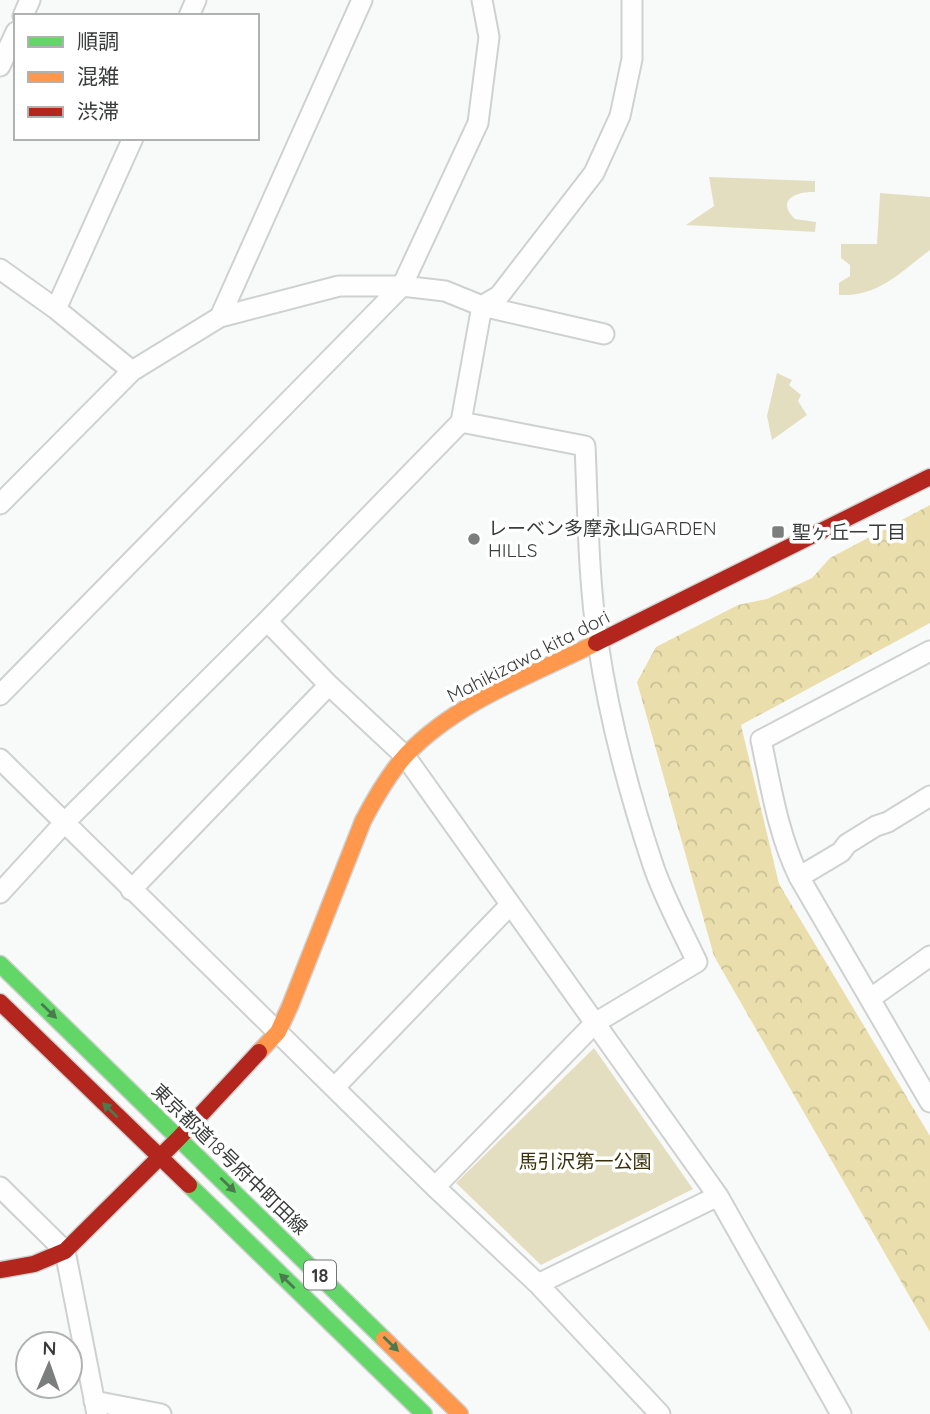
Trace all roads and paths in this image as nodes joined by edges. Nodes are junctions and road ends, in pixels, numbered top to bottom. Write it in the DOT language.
graph roads {
  1 [pos="362,0"];
  2 [pos="632,0"];
  3 [pos="479,2"];
  4 [pos="14,36"];
  5 [pos="0,66"];
  6 [pos="132,140"];
  7 [pos="0,269"];
  8 [pos="402,286"];
  9 [pos="482,306"];
  10 [pos="56,309"];
  11 [pos="219,317"];
  12 [pos="604,334"];
  13 [pos="132,371"];
  14 [pos="461,422"];
  15 [pos="930,477"];
  16 [pos="0,503"];
  17 [pos="268,621"];
  18 [pos="598,643"];
  19 [pos="930,651"];
  20 [pos="329,685"];
  21 [pos="0,695"];
  22 [pos="405,756"];
  23 [pos="0,759"];
  24 [pos="930,796"];
  25 [pos="65,822"];
  26 [pos="799,877"];
  27 [pos="131,890"];
  28 [pos="0,893"];
  29 [pos="510,905"];
  30 [pos="930,956"];
  31 [pos="0,964"];
  32 [pos="871,998"];
  33 [pos="1,1005"];
  34 [pos="595,1023"];
  35 [pos="278,1032"];
  36 [pos="335,1087"];
  37 [pos="930,1101"];
  38 [pos="179,1138"];
  39 [pos="159,1157"];
  40 [pos="0,1187"];
  41 [pos="435,1187"];
  42 [pos="718,1196"];
  43 [pos="65,1251"];
  44 [pos="0,1270"];
  45 [pos="538,1284"];
  46 [pos="96,1407"];
  47 [pos="161,1414"];
  48 [pos="424,1414"];
  49 [pos="460,1414"];
  50 [pos="660,1414"];
  51 [pos="841,1414"];
  1 -- 11 [label="street"];
  2 -- 9 [label="street"];
  3 -- 8 [label="street"];
  4 -- 5 [label="street"];
  6 -- 10 [label="street"];
  7 -- 10 [label="street"];
  8 -- 9 [label="street"];
  8 -- 11 [label="street"];
  8 -- 21 [label="street"];
  9 -- 12 [label="street"];
  9 -- 14 [label="street"];
  10 -- 13 [label="street"];
  11 -- 13 [label="street"];
  13 -- 16 [label="street"];
  14 -- 17 [label="street"];
  14 -- 18 [label="street"];
  15 -- 18 [label="street, Mahikizawa kita dori"];
  17 -- 20 [label="street"];
  17 -- 25 [label="street"];
  18 -- 22 [label="street, Mahikizawa kita dori"];
  18 -- 34 [label="street"];
  19 -- 26 [label="street"];
  20 -- 22 [label="street"];
  20 -- 27 [label="street"];
  22 -- 29 [label="street"];
  22 -- 35 [label="street, Mahikizawa kita dori"];
  23 -- 25 [label="street"];
  24 -- 26 [label="street"];
  25 -- 27 [label="street"];
  25 -- 28 [label="street"];
  26 -- 32 [label="street"];
  27 -- 35 [label="street"];
  29 -- 34 [label="street"];
  29 -- 36 [label="street"];
  30 -- 32 [label="street"];
  31 -- 38 [label="street, 東京都道18号府中町田線 / 18, one-way"];
  32 -- 37 [label="street"];
  39 -- 33 [label="street, 18, one-way"];
  34 -- 41 [label="street"];
  34 -- 42 [label="street"];
  35 -- 36 [label="street"];
  35 -- 38 [label="street, Mahikizawa kita dori"];
  36 -- 41 [label="street"];
  38 -- 39 [label="street, Mahikizawa kita dori"];
  38 -- 49 [label="street, 東京都道18号府中町田線 / 18, one-way"];
  39 -- 43 [label="street, Mahikizawa kita dori"];
  48 -- 39 [label="street, 18, one-way"];
  40 -- 43 [label="street"];
  41 -- 45 [label="street"];
  42 -- 45 [label="street"];
  42 -- 51 [label="street"];
  43 -- 44 [label="street"];
  43 -- 46 [label="street"];
  45 -- 50 [label="street"];
  46 -- 47 [label="street"];
}
